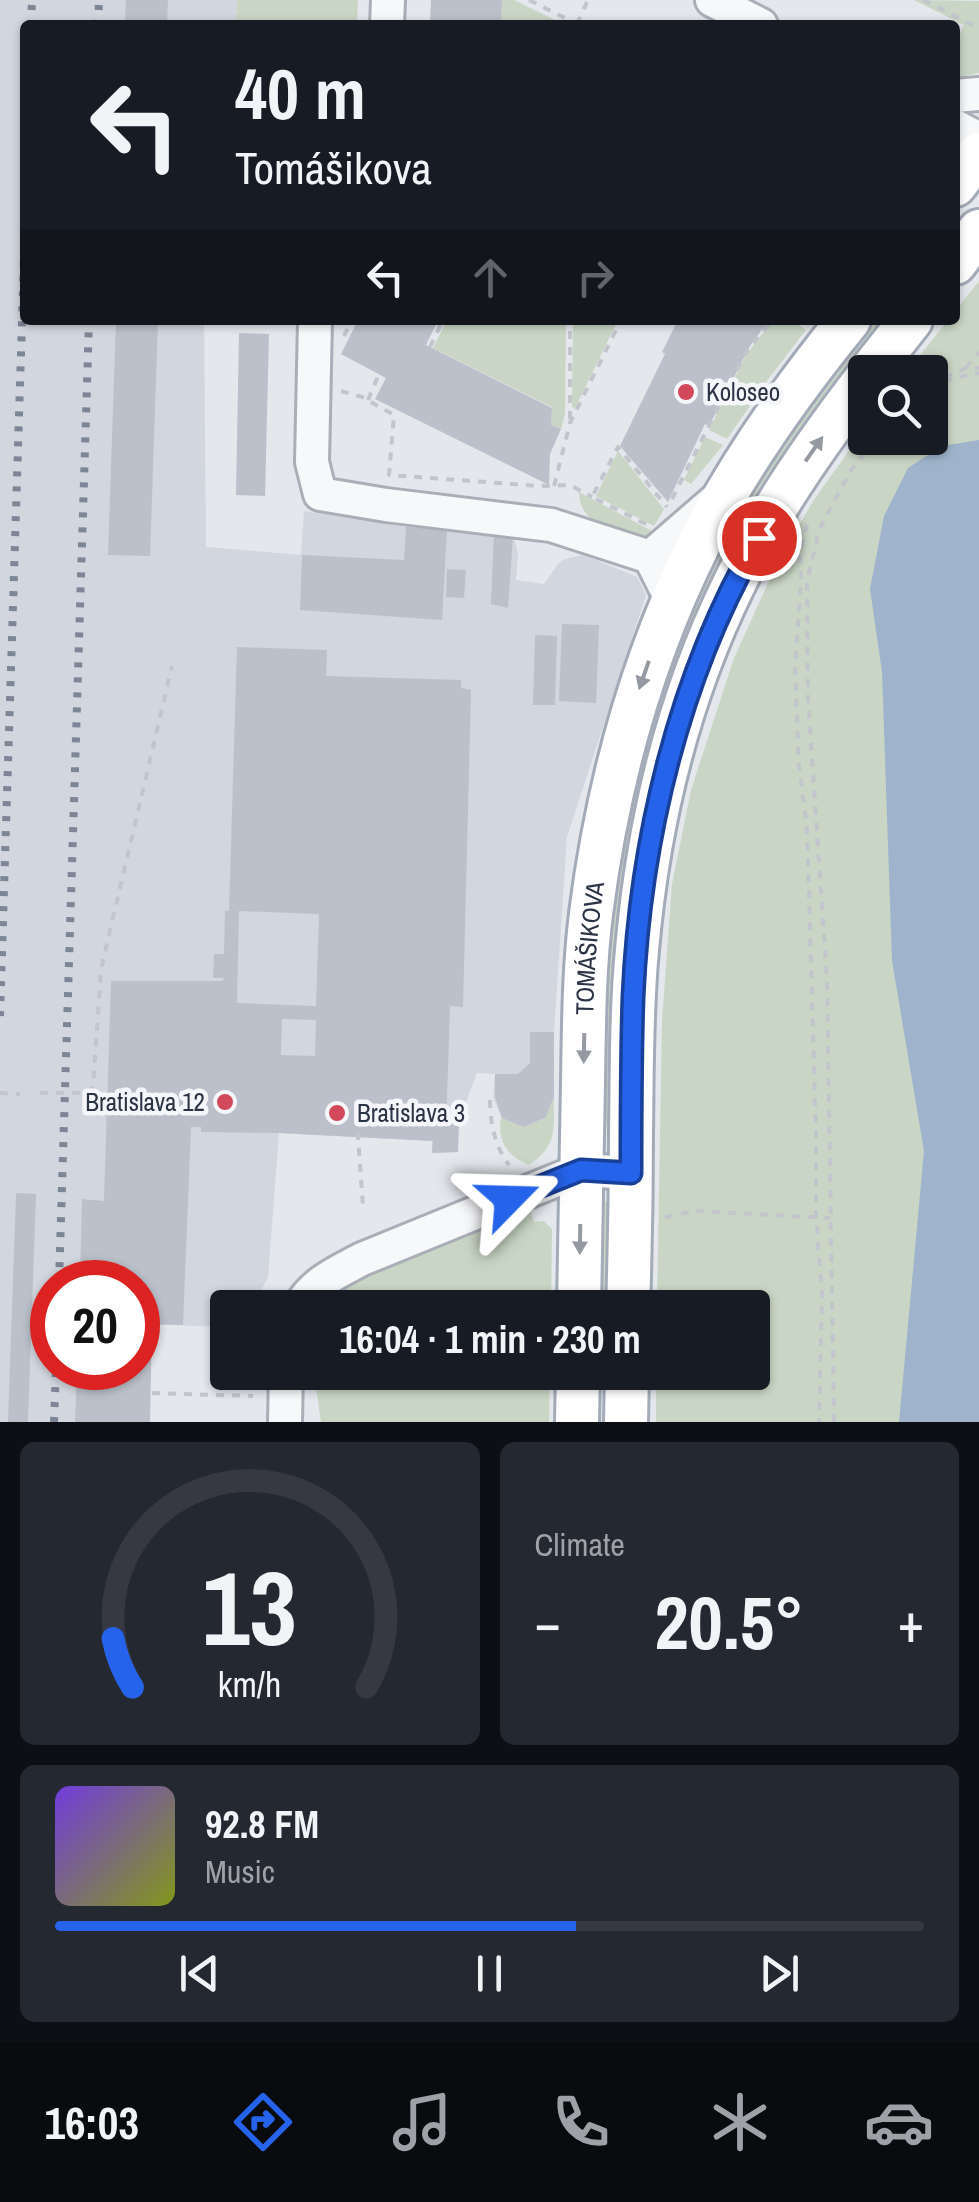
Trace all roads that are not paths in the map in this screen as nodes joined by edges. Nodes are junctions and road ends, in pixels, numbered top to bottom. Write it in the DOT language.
graph roads {
  1 [pos="712,0"];
  2 [pos="751,20"];
  3 [pos="979,154"];
  4 [pos="960,179"];
  5 [pos="979,232"];
  6 [pos="960,256"];
  7 [pos="315,325"];
  8 [pos="845,325"];
  9 [pos="907,325"];
  10 [pos="883,355"];
  11 [pos="848,403"];
  12 [pos="731,486"];
  13 [pos="655,544"];
  14 [pos="672,602"];
  15 [pos="581,1170"];
  16 [pos="631,1173"];
  17 [pos="312,1290"];
  18 [pos="579,1290"];
  19 [pos="628,1290"];
  20 [pos="285,1390"];
  21 [pos="578,1390"];
  22 [pos="627,1390"];
  23 [pos="284,1422"];
  24 [pos="578,1422"];
  25 [pos="626,1422"];
  1 -- 2 [label="street"];
  3 -- 4 [label="main road"];
  5 -- 6 [label="main road"];
  7 -- 13 [label="street"];
  8 -- 12 [label="main road, TOMÁŠIKOVA"];
  9 -- 10 [label="main road"];
  16 -- 11 [label="main road, TOMÁŠIKOVA, one-way"];
  12 -- 13 [label="street, TOMÁŠIKOVA"];
  12 -- 14 [label="main road, TOMÁŠIKOVA"];
  13 -- 14 [label="street"];
  14 -- 15 [label="main road, TOMÁŠIKOVA, one-way"];
  15 -- 16 [label="street"];
  15 -- 17 [label="street"];
  15 -- 18 [label="main road, TOMÁŠIKOVA, one-way"];
  16 -- 19 [label="main road, TOMÁŠIKOVA"];
  20 -- 23 [label="street"];
  21 -- 24 [label="main road"];
  22 -- 25 [label="main road"];
}
